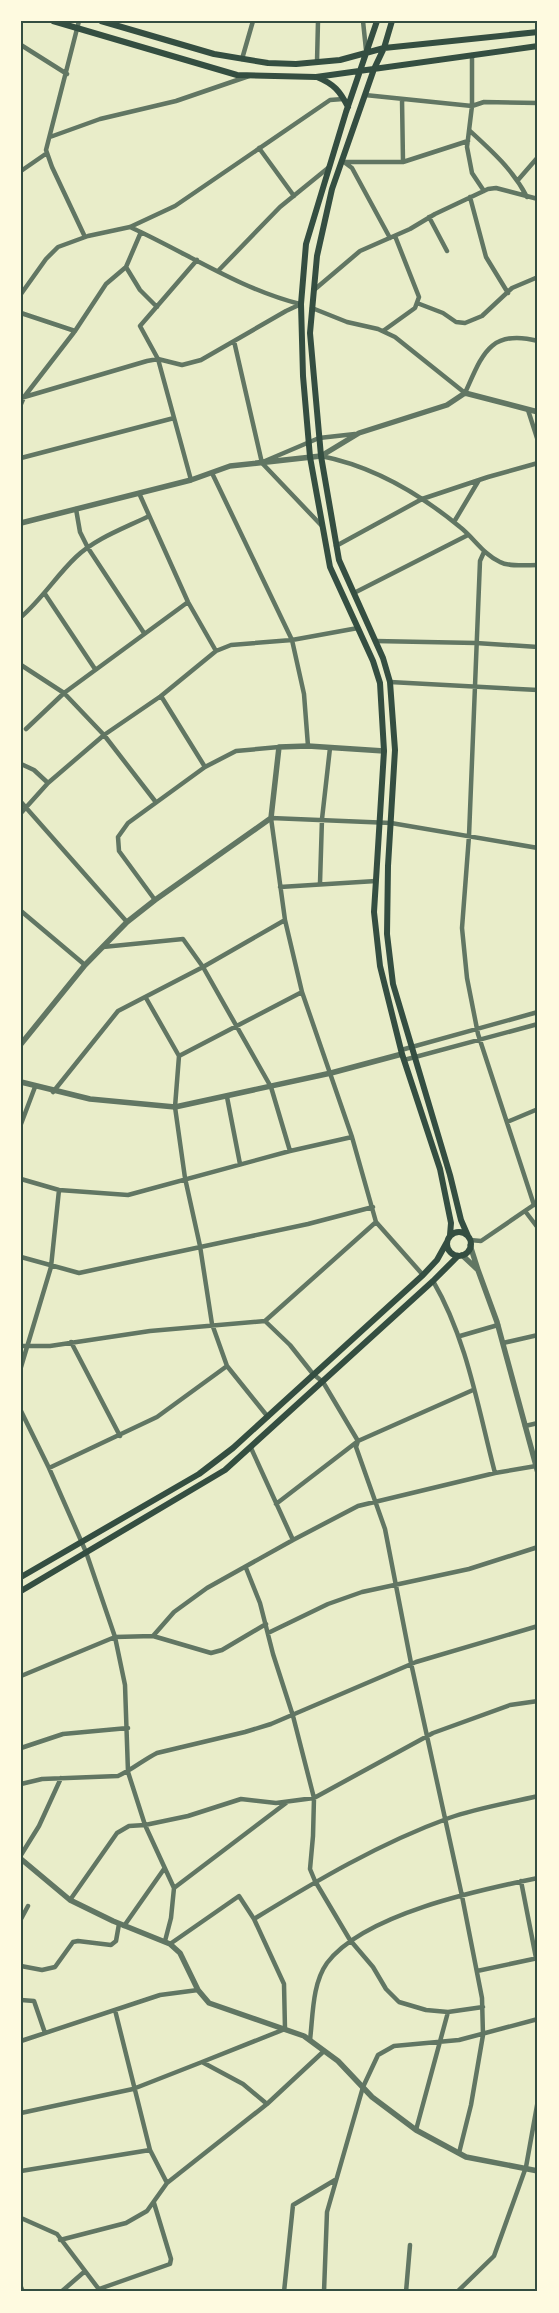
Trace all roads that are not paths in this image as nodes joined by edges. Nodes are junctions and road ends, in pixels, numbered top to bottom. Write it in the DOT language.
graph roads {
  1 [pos="53,21"];
  2 [pos="79,21"];
  3 [pos="101,21"];
  4 [pos="254,21"];
  5 [pos="318,21"];
  6 [pos="363,21"];
  7 [pos="377,21"];
  8 [pos="392,21"];
  9 [pos="78,29"];
  10 [pos="538,32"];
  11 [pos="21,45"];
  12 [pos="538,46"];
  13 [pos="384,48"];
  14 [pos="366,53"];
  15 [pos="472,55"];
  16 [pos="242,59"];
  17 [pos="317,62"];
  18 [pos="374,68"];
  19 [pos="360,70"];
  20 [pos="66,74"];
  21 [pos="250,76"];
  22 [pos="316,77"];
  23 [pos="336,87"];
  24 [pos="365,95"];
  25 [pos="343,99"];
  26 [pos="402,99"];
  27 [pos="330,100"];
  28 [pos="538,103"];
  29 [pos="472,106"];
  30 [pos="348,107"];
  31 [pos="470,131"];
  32 [pos="50,137"];
  33 [pos="468,141"];
  34 [pos="259,148"];
  35 [pos="47,153"];
  36 [pos="538,157"];
  37 [pos="403,162"];
  38 [pos="329,168"];
  39 [pos="21,171"];
  40 [pos="518,180"];
  41 [pos="484,191"];
  42 [pos="294,196"];
  43 [pos="470,197"];
  44 [pos="527,197"];
  45 [pos="538,200"];
  46 [pos="429,217"];
  47 [pos="130,227"];
  48 [pos="141,232"];
  49 [pos="395,236"];
  50 [pos="84,238"];
  51 [pos="390,238"];
  52 [pos="447,250"];
  53 [pos="197,260"];
  54 [pos="126,268"];
  55 [pos="218,271"];
  56 [pos="538,278"];
  57 [pos="313,291"];
  58 [pos="508,293"];
  59 [pos="21,294"];
  60 [pos="301,304"];
  61 [pos="417,304"];
  62 [pos="157,307"];
  63 [pos="311,308"];
  64 [pos="21,313"];
  65 [pos="383,331"];
  66 [pos="75,332"];
  67 [pos="234,341"];
  68 [pos="538,341"];
  69 [pos="158,359"];
  70 [pos="465,393"];
  71 [pos="23,398"];
  72 [pos="21,404"];
  73 [pos="528,410"];
  74 [pos="538,413"];
  75 [pos="174,418"];
  76 [pos="360,433"];
  77 [pos="320,438"];
  78 [pos="538,441"];
  79 [pos="308,442"];
  80 [pos="321,456"];
  81 [pos="310,457"];
  82 [pos="21,458"];
  83 [pos="262,463"];
  84 [pos="538,463"];
  85 [pos="212,473"];
  86 [pos="191,480"];
  87 [pos="479,480"];
  88 [pos="139,493"];
  89 [pos="422,499"];
  90 [pos="76,509"];
  91 [pos="149,516"];
  92 [pos="454,522"];
  93 [pos="21,523"];
  94 [pos="321,525"];
  95 [pos="468,535"];
  96 [pos="336,546"];
  97 [pos="88,548"];
  98 [pos="484,552"];
  99 [pos="538,565"];
  100 [pos="354,593"];
  101 [pos="45,594"];
  102 [pos="188,602"];
  103 [pos="21,617"];
  104 [pos="358,628"];
  105 [pos="144,633"];
  106 [pos="292,640"];
  107 [pos="375,641"];
  108 [pos="476,643"];
  109 [pos="538,647"];
  110 [pos="216,651"];
  111 [pos="21,665"];
  112 [pos="95,670"];
  113 [pos="390,682"];
  114 [pos="474,687"];
  115 [pos="538,690"];
  116 [pos="64,693"];
  117 [pos="161,696"];
  118 [pos="26,729"];
  119 [pos="104,735"];
  120 [pos="308,746"];
  121 [pos="279,747"];
  122 [pos="330,748"];
  123 [pos="384,751"];
  124 [pos="21,764"];
  125 [pos="205,768"];
  126 [pos="48,783"];
  127 [pos="156,801"];
  128 [pos="21,802"];
  129 [pos="26,808"];
  130 [pos="21,812"];
  131 [pos="271,818"];
  132 [pos="322,819"];
  133 [pos="379,822"];
  134 [pos="391,823"];
  135 [pos="469,836"];
  136 [pos="538,848"];
  137 [pos="376,881"];
  138 [pos="320,883"];
  139 [pos="280,887"];
  140 [pos="155,900"];
  141 [pos="21,911"];
  142 [pos="285,920"];
  143 [pos="127,922"];
  144 [pos="103,947"];
  145 [pos="85,965"];
  146 [pos="203,967"];
  147 [pos="302,992"];
  148 [pos="146,998"];
  149 [pos="538,1012"];
  150 [pos="538,1024"];
  151 [pos="237,1026"];
  152 [pos="477,1029"];
  153 [pos="480,1039"];
  154 [pos="21,1044"];
  155 [pos="411,1047"];
  156 [pos="403,1055"];
  157 [pos="179,1056"];
  158 [pos="414,1057"];
  159 [pos="331,1074"];
  160 [pos="21,1082"];
  161 [pos="35,1087"];
  162 [pos="272,1087"];
  163 [pos="53,1092"];
  164 [pos="226,1097"];
  165 [pos="175,1107"];
  166 [pos="538,1109"];
  167 [pos="506,1122"];
  168 [pos="21,1124"];
  169 [pos="352,1137"];
  170 [pos="290,1151"];
  171 [pos="240,1164"];
  172 [pos="185,1178"];
  173 [pos="21,1179"];
  174 [pos="59,1190"];
  175 [pos="536,1203"];
  176 [pos="373,1207"];
  177 [pos="525,1210"];
  178 [pos="376,1222"];
  179 [pos="538,1228"];
  180 [pos="450,1235"];
  181 [pos="469,1240"];
  182 [pos="447,1242"];
  183 [pos="200,1246"];
  184 [pos="460,1255"];
  185 [pos="21,1258"];
  186 [pos="51,1267"];
  187 [pos="478,1270"];
  188 [pos="423,1275"];
  189 [pos="432,1281"];
  190 [pos="265,1321"];
  191 [pos="498,1325"];
  192 [pos="212,1326"];
  193 [pos="538,1335"];
  194 [pos="460,1336"];
  195 [pos="71,1342"];
  196 [pos="503,1343"];
  197 [pos="21,1346"];
  198 [pos="28,1347"];
  199 [pos="227,1366"];
  200 [pos="21,1367"];
  201 [pos="314,1375"];
  202 [pos="322,1382"];
  203 [pos="473,1390"];
  204 [pos="21,1411"];
  205 [pos="268,1417"];
  206 [pos="538,1423"];
  207 [pos="525,1426"];
  208 [pos="120,1436"];
  209 [pos="358,1441"];
  210 [pos="251,1448"];
  211 [pos="536,1466"];
  212 [pos="49,1468"];
  213 [pos="495,1473"];
  214 [pos="538,1473"];
  215 [pos="375,1502"];
  216 [pos="276,1504"];
  217 [pos="293,1540"];
  218 [pos="81,1542"];
  219 [pos="538,1547"];
  220 [pos="86,1552"];
  221 [pos="246,1568"];
  222 [pos="21,1577"];
  223 [pos="397,1586"];
  224 [pos="21,1591"];
  225 [pos="266,1624"];
  226 [pos="538,1626"];
  227 [pos="268,1633"];
  228 [pos="153,1636"];
  229 [pos="115,1637"];
  230 [pos="411,1664"];
  231 [pos="21,1676"];
  232 [pos="538,1701"];
  233 [pos="293,1716"];
  234 [pos="128,1728"];
  235 [pos="428,1736"];
  236 [pos="21,1748"];
  237 [pos="128,1772"];
  238 [pos="61,1778"];
  239 [pos="21,1784"];
  240 [pos="538,1796"];
  241 [pos="314,1798"];
  242 [pos="288,1801"];
  243 [pos="446,1819"];
  244 [pos="145,1825"];
  245 [pos="21,1855"];
  246 [pos="21,1860"];
  247 [pos="164,1869"];
  248 [pos="538,1878"];
  249 [pos="315,1881"];
  250 [pos="521,1881"];
  251 [pos="174,1888"];
  252 [pos="462,1896"];
  253 [pos="70,1900"];
  254 [pos="28,1906"];
  255 [pos="21,1919"];
  256 [pos="254,1919"];
  257 [pos="122,1925"];
  258 [pos="350,1940"];
  259 [pos="168,1943"];
  260 [pos="537,1958"];
  261 [pos="21,1967"];
  262 [pos="477,1971"];
  263 [pos="198,1990"];
  264 [pos="21,2000"];
  265 [pos="483,2008"];
  266 [pos="115,2010"];
  267 [pos="448,2012"];
  268 [pos="538,2019"];
  269 [pos="285,2029"];
  270 [pos="46,2033"];
  271 [pos="483,2035"];
  272 [pos="310,2040"];
  273 [pos="21,2041"];
  274 [pos="438,2043"];
  275 [pos="324,2051"];
  276 [pos="202,2062"];
  277 [pos="363,2087"];
  278 [pos="133,2089"];
  279 [pos="538,2100"];
  280 [pos="268,2104"];
  281 [pos="537,2109"];
  282 [pos="21,2113"];
  283 [pos="416,2130"];
  284 [pos="150,2150"];
  285 [pos="459,2153"];
  286 [pos="526,2167"];
  287 [pos="21,2171"];
  288 [pos="538,2171"];
  289 [pos="335,2180"];
  290 [pos="167,2182"];
  291 [pos="154,2203"];
  292 [pos="21,2218"];
  293 [pos="60,2240"];
  294 [pos="410,2245"];
  295 [pos="84,2272"];
  296 [pos="21,2288"];
  297 [pos="100,2290"];
  298 [pos="23,2292"];
  299 [pos="61,2292"];
  300 [pos="284,2292"];
  301 [pos="324,2292"];
  302 [pos="406,2292"];
  303 [pos="457,2292"];
  1 -- 9 [label="main road"];
  2 -- 9 [label="street"];
  3 -- 16 [label="main road"];
  4 -- 16 [label="street"];
  5 -- 17 [label="street"];
  6 -- 14 [label="street"];
  7 -- 14 [label="main road"];
  8 -- 13 [label="main road"];
  9 -- 20 [label="street"];
  9 -- 21 [label="main road"];
  10 -- 13 [label="main road"];
  11 -- 20 [label="street"];
  12 -- 15 [label="main road"];
  13 -- 14 [label="main road"];
  13 -- 18 [label="main road"];
  14 -- 17 [label="main road"];
  14 -- 19 [label="main road"];
  15 -- 18 [label="main road"];
  15 -- 29 [label="street"];
  16 -- 17 [label="main road"];
  18 -- 19 [label="main road"];
  18 -- 24 [label="main road"];
  19 -- 22 [label="main road"];
  19 -- 30 [label="main road"];
  20 -- 32 [label="street"];
  21 -- 22 [label="main road"];
  21 -- 32 [label="street"];
  22 -- 23 [label="main road"];
  23 -- 25 [label="main road"];
  23 -- 27 [label="street"];
  24 -- 26 [label="street"];
  24 -- 57 [label="main road"];
  25 -- 27 [label="street"];
  25 -- 30 [label="main road"];
  26 -- 29 [label="street"];
  26 -- 37 [label="street"];
  27 -- 34 [label="street"];
  28 -- 29 [label="street"];
  29 -- 31 [label="street"];
  30 -- 38 [label="main road"];
  31 -- 33 [label="street"];
  31 -- 40 [label="street"];
  32 -- 35 [label="street"];
  33 -- 37 [label="street"];
  33 -- 41 [label="street"];
  34 -- 42 [label="street"];
  34 -- 47 [label="street"];
  35 -- 39 [label="street"];
  35 -- 50 [label="street"];
  36 -- 40 [label="street"];
  37 -- 51 [label="street"];
  38 -- 42 [label="street"];
  38 -- 60 [label="main road"];
  40 -- 44 [label="street"];
  41 -- 43 [label="street"];
  41 -- 44 [label="street"];
  42 -- 55 [label="street"];
  43 -- 46 [label="street"];
  43 -- 58 [label="street"];
  44 -- 45 [label="street"];
  46 -- 49 [label="street"];
  46 -- 52 [label="street"];
  47 -- 48 [label="street"];
  47 -- 50 [label="street"];
  48 -- 53 [label="street"];
  48 -- 54 [label="street"];
  49 -- 51 [label="street"];
  49 -- 61 [label="street"];
  50 -- 59 [label="street"];
  51 -- 57 [label="street"];
  53 -- 55 [label="street"];
  53 -- 62 [label="street"];
  54 -- 62 [label="street"];
  54 -- 66 [label="street"];
  55 -- 60 [label="street"];
  56 -- 58 [label="street"];
  57 -- 63 [label="main road"];
  58 -- 61 [label="street"];
  60 -- 67 [label="street"];
  60 -- 79 [label="main road"];
  61 -- 65 [label="street"];
  62 -- 69 [label="street"];
  63 -- 65 [label="street"];
  63 -- 77 [label="main road"];
  64 -- 66 [label="street"];
  65 -- 70 [label="street"];
  66 -- 71 [label="street"];
  67 -- 69 [label="street"];
  67 -- 83 [label="street"];
  68 -- 70 [label="street"];
  69 -- 71 [label="street"];
  69 -- 75 [label="street"];
  70 -- 73 [label="street"];
  70 -- 76 [label="street"];
  71 -- 72 [label="street"];
  73 -- 74 [label="street"];
  73 -- 78 [label="street"];
  75 -- 82 [label="street"];
  75 -- 86 [label="street"];
  76 -- 77 [label="street"];
  76 -- 80 [label="street"];
  77 -- 79 [label="street"];
  77 -- 80 [label="main road"];
  79 -- 81 [label="main road"];
  79 -- 83 [label="street"];
  80 -- 81 [label="street"];
  80 -- 89 [label="street"];
  80 -- 96 [label="main road"];
  81 -- 83 [label="street"];
  81 -- 94 [label="main road"];
  83 -- 85 [label="street"];
  83 -- 94 [label="street"];
  84 -- 87 [label="street"];
  85 -- 86 [label="street"];
  85 -- 106 [label="street"];
  86 -- 88 [label="street"];
  87 -- 89 [label="street"];
  87 -- 92 [label="street"];
  88 -- 90 [label="street"];
  88 -- 91 [label="street"];
  89 -- 92 [label="street"];
  89 -- 96 [label="street"];
  90 -- 93 [label="street"];
  90 -- 97 [label="street"];
  91 -- 97 [label="street"];
  91 -- 102 [label="street"];
  92 -- 95 [label="street"];
  94 -- 104 [label="main road"];
  95 -- 98 [label="street"];
  95 -- 100 [label="street"];
  96 -- 100 [label="main road"];
  97 -- 101 [label="street"];
  97 -- 105 [label="street"];
  98 -- 99 [label="street"];
  98 -- 108 [label="street"];
  100 -- 107 [label="main road"];
  101 -- 103 [label="street"];
  101 -- 112 [label="street"];
  102 -- 105 [label="street"];
  102 -- 110 [label="street"];
  104 -- 106 [label="street"];
  104 -- 123 [label="main road"];
  105 -- 112 [label="street"];
  106 -- 110 [label="street"];
  106 -- 120 [label="street"];
  107 -- 108 [label="street"];
  107 -- 113 [label="main road"];
  108 -- 109 [label="street"];
  108 -- 114 [label="street"];
  110 -- 117 [label="street"];
  111 -- 116 [label="street"];
  112 -- 116 [label="street"];
  113 -- 114 [label="street"];
  113 -- 134 [label="main road"];
  114 -- 115 [label="street"];
  114 -- 135 [label="street"];
  116 -- 118 [label="street"];
  116 -- 119 [label="street"];
  117 -- 119 [label="street"];
  117 -- 125 [label="street"];
  119 -- 126 [label="street"];
  119 -- 127 [label="street"];
  120 -- 121 [label="street"];
  120 -- 122 [label="street"];
  121 -- 125 [label="street"];
  121 -- 131 [label="street"];
  122 -- 123 [label="street"];
  122 -- 132 [label="street"];
  123 -- 133 [label="main road"];
  124 -- 126 [label="street"];
  125 -- 127 [label="street"];
  126 -- 129 [label="street"];
  127 -- 140 [label="street"];
  128 -- 129 [label="street"];
  129 -- 130 [label="street"];
  129 -- 143 [label="street"];
  131 -- 132 [label="street"];
  131 -- 139 [label="street"];
  131 -- 140 [label="street"];
  132 -- 133 [label="street"];
  132 -- 138 [label="street"];
  133 -- 134 [label="street"];
  133 -- 137 [label="main road"];
  134 -- 135 [label="street"];
  134 -- 155 [label="main road"];
  135 -- 136 [label="street"];
  135 -- 152 [label="street"];
  137 -- 138 [label="street"];
  137 -- 156 [label="main road"];
  138 -- 139 [label="street"];
  139 -- 142 [label="street"];
  140 -- 143 [label="street"];
  141 -- 145 [label="street"];
  142 -- 146 [label="street"];
  142 -- 147 [label="street"];
  143 -- 144 [label="street"];
  144 -- 145 [label="street"];
  144 -- 146 [label="street"];
  145 -- 154 [label="street"];
  146 -- 148 [label="street"];
  146 -- 151 [label="street"];
  147 -- 151 [label="street"];
  147 -- 159 [label="street"];
  148 -- 157 [label="street"];
  148 -- 163 [label="street"];
  149 -- 152 [label="street"];
  150 -- 153 [label="street"];
  151 -- 157 [label="street"];
  151 -- 162 [label="street"];
  152 -- 153 [label="street"];
  152 -- 155 [label="street"];
  153 -- 158 [label="street"];
  153 -- 167 [label="street"];
  155 -- 156 [label="street"];
  155 -- 158 [label="main road"];
  156 -- 158 [label="street"];
  156 -- 159 [label="street"];
  156 -- 180 [label="main road"];
  157 -- 165 [label="street"];
  158 -- 181 [label="main road"];
  159 -- 162 [label="street"];
  159 -- 169 [label="street"];
  160 -- 161 [label="street"];
  161 -- 163 [label="street"];
  161 -- 168 [label="street"];
  162 -- 164 [label="street"];
  162 -- 170 [label="street"];
  163 -- 165 [label="street"];
  164 -- 165 [label="street"];
  164 -- 171 [label="street"];
  165 -- 172 [label="street"];
  166 -- 167 [label="street"];
  167 -- 175 [label="street"];
  169 -- 170 [label="street"];
  169 -- 176 [label="street"];
  170 -- 171 [label="street"];
  171 -- 172 [label="street"];
  172 -- 174 [label="street"];
  172 -- 183 [label="street"];
  173 -- 174 [label="street"];
  174 -- 186 [label="street"];
  175 -- 177 [label="street"];
  176 -- 178 [label="street"];
  176 -- 183 [label="street"];
  177 -- 179 [label="street"];
  177 -- 181 [label="street"];
  178 -- 188 [label="street"];
  178 -- 190 [label="street"];
  180 -- 181 [label="main road"];
  180 -- 182 [label="main road"];
  181 -- 184 [label="main road"];
  181 -- 187 [label="street"];
  182 -- 184 [label="main road"];
  182 -- 188 [label="main road"];
  183 -- 186 [label="street"];
  183 -- 192 [label="street"];
  184 -- 187 [label="street"];
  184 -- 189 [label="main road"];
  185 -- 186 [label="street"];
  186 -- 198 [label="street"];
  187 -- 191 [label="street"];
  188 -- 201 [label="main road"];
  189 -- 194 [label="street"];
  189 -- 202 [label="main road"];
  190 -- 192 [label="street"];
  190 -- 201 [label="street"];
  191 -- 194 [label="street"];
  191 -- 196 [label="street"];
  192 -- 195 [label="street"];
  192 -- 199 [label="street"];
  193 -- 196 [label="street"];
  194 -- 203 [label="street"];
  195 -- 198 [label="street"];
  195 -- 208 [label="street"];
  196 -- 207 [label="street"];
  197 -- 198 [label="street"];
  198 -- 200 [label="street"];
  199 -- 205 [label="street"];
  199 -- 208 [label="street"];
  201 -- 202 [label="street"];
  201 -- 205 [label="main road"];
  202 -- 209 [label="street"];
  202 -- 210 [label="main road"];
  203 -- 209 [label="street"];
  203 -- 213 [label="street"];
  204 -- 212 [label="street"];
  205 -- 218 [label="main road"];
  206 -- 207 [label="street"];
  207 -- 211 [label="street"];
  208 -- 212 [label="street"];
  209 -- 215 [label="street"];
  209 -- 216 [label="street"];
  210 -- 216 [label="street"];
  210 -- 220 [label="main road"];
  211 -- 213 [label="street"];
  211 -- 214 [label="street"];
  212 -- 218 [label="street"];
  213 -- 215 [label="street"];
  215 -- 217 [label="street"];
  215 -- 223 [label="street"];
  216 -- 217 [label="street"];
  217 -- 221 [label="street"];
  218 -- 220 [label="street"];
  218 -- 222 [label="main road"];
  219 -- 223 [label="street"];
  220 -- 224 [label="main road"];
  220 -- 229 [label="street"];
  221 -- 225 [label="street"];
  221 -- 228 [label="street"];
  223 -- 227 [label="street"];
  223 -- 230 [label="street"];
  225 -- 227 [label="street"];
  225 -- 228 [label="street"];
  226 -- 230 [label="street"];
  227 -- 233 [label="street"];
  228 -- 229 [label="street"];
  229 -- 231 [label="street"];
  229 -- 234 [label="street"];
  230 -- 233 [label="street"];
  230 -- 235 [label="street"];
  232 -- 235 [label="street"];
  233 -- 237 [label="street"];
  233 -- 241 [label="street"];
  234 -- 236 [label="street"];
  234 -- 237 [label="street"];
  235 -- 241 [label="street"];
  235 -- 243 [label="street"];
  237 -- 238 [label="street"];
  237 -- 244 [label="street"];
  238 -- 239 [label="street"];
  238 -- 245 [label="street"];
  240 -- 243 [label="street"];
  241 -- 242 [label="street"];
  241 -- 249 [label="street"];
  242 -- 244 [label="street"];
  242 -- 251 [label="street"];
  243 -- 249 [label="street"];
  243 -- 252 [label="street"];
  244 -- 247 [label="street"];
  244 -- 253 [label="street"];
  246 -- 253 [label="street"];
  247 -- 251 [label="street"];
  247 -- 257 [label="street"];
  248 -- 250 [label="street"];
  249 -- 256 [label="street"];
  249 -- 258 [label="street"];
  250 -- 252 [label="street"];
  250 -- 260 [label="street"];
  251 -- 259 [label="street"];
  252 -- 258 [label="street"];
  252 -- 262 [label="street"];
  253 -- 257 [label="street"];
  254 -- 255 [label="street"];
  256 -- 259 [label="street"];
  256 -- 269 [label="street"];
  257 -- 259 [label="street"];
  257 -- 261 [label="street"];
  258 -- 267 [label="street"];
  258 -- 272 [label="street"];
  259 -- 263 [label="street"];
  260 -- 262 [label="street"];
  262 -- 265 [label="street"];
  263 -- 266 [label="street"];
  263 -- 269 [label="street"];
  264 -- 270 [label="street"];
  265 -- 267 [label="street"];
  265 -- 271 [label="street"];
  266 -- 270 [label="street"];
  266 -- 278 [label="street"];
  267 -- 274 [label="street"];
  268 -- 271 [label="street"];
  269 -- 272 [label="street"];
  269 -- 276 [label="street"];
  270 -- 273 [label="street"];
  271 -- 274 [label="street"];
  271 -- 285 [label="street"];
  272 -- 275 [label="street"];
  274 -- 277 [label="street"];
  274 -- 283 [label="street"];
  275 -- 277 [label="street"];
  275 -- 280 [label="street"];
  276 -- 278 [label="street"];
  276 -- 280 [label="street"];
  277 -- 283 [label="street"];
  277 -- 289 [label="street"];
  278 -- 282 [label="street"];
  278 -- 284 [label="street"];
  279 -- 281 [label="street"];
  280 -- 290 [label="street"];
  281 -- 286 [label="street"];
  283 -- 285 [label="street"];
  284 -- 287 [label="street"];
  284 -- 290 [label="street"];
  285 -- 286 [label="street"];
  286 -- 288 [label="street"];
  286 -- 303 [label="street"];
  289 -- 300 [label="street"];
  289 -- 301 [label="street"];
  290 -- 291 [label="street"];
  291 -- 293 [label="street"];
  291 -- 297 [label="street"];
  292 -- 293 [label="street"];
  293 -- 295 [label="street"];
  294 -- 302 [label="street"];
  295 -- 297 [label="street"];
  295 -- 299 [label="street"];
  296 -- 298 [label="street"];
}
